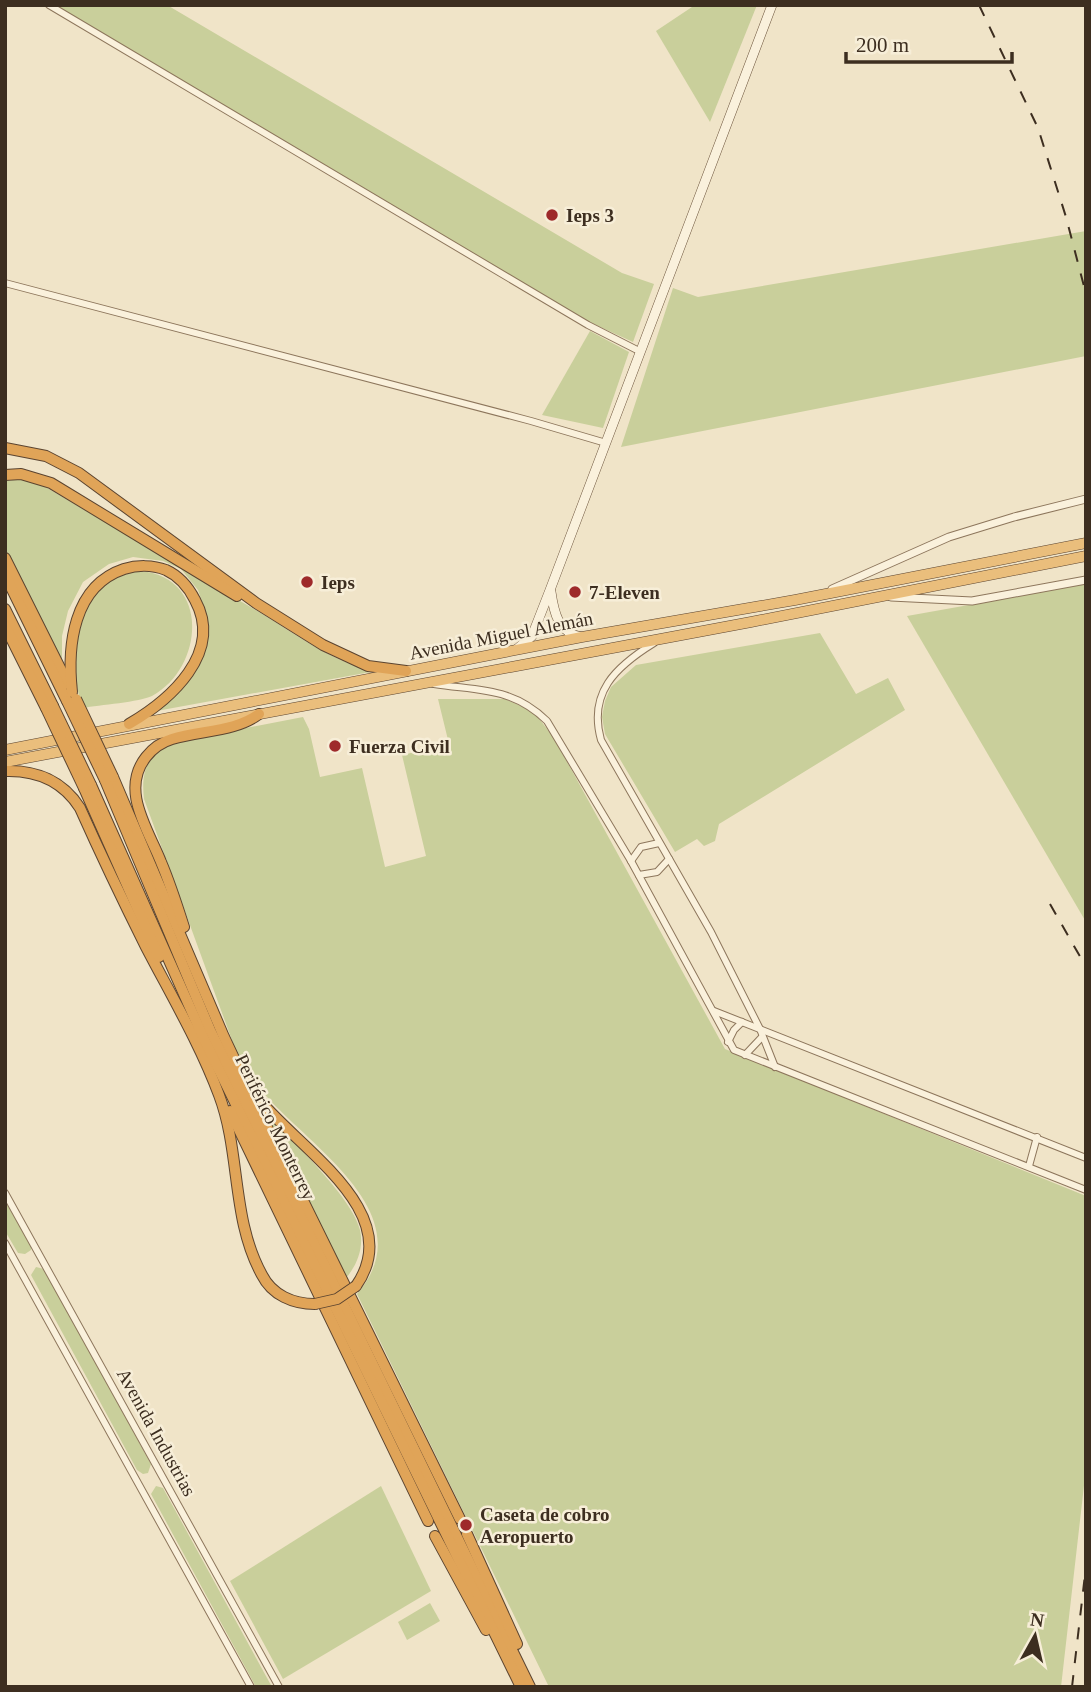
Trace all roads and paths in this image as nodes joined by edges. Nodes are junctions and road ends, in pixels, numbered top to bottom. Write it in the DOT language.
graph roads {
  1 [pos="48,5"];
  2 [pos="772,5"];
  3 [pos="5,283"];
  4 [pos="641,352"];
  5 [pos="606,443"];
  6 [pos="5,447"];
  7 [pos="5,475"];
  8 [pos="1086,499"];
  9 [pos="1086,543"];
  10 [pos="1086,556"];
  11 [pos="5,558"];
  12 [pos="5,575"];
  13 [pos="1086,580"];
  14 [pos="550,590"];
  15 [pos="870,598"];
  16 [pos="795,600"];
  17 [pos="256,603"];
  18 [pos="5,609"];
  19 [pos="5,626"];
  20 [pos="5,637"];
  21 [pos="582,637"];
  22 [pos="658,640"];
  23 [pos="512,651"];
  24 [pos="23,662"];
  25 [pos="406,671"];
  26 [pos="428,683"];
  27 [pos="72,697"];
  28 [pos="49,707"];
  29 [pos="259,713"];
  30 [pos="129,724"];
  31 [pos="5,750"];
  32 [pos="5,762"];
  33 [pos="5,771"];
  34 [pos="109,779"];
  35 [pos="88,787"];
  36 [pos="659,843"];
  37 [pos="669,859"];
  38 [pos="631,861"];
  39 [pos="639,875"];
  40 [pos="204,990"];
  41 [pos="714,1011"];
  42 [pos="742,1022"];
  43 [pos="186,1024"];
  44 [pos="761,1033"];
  45 [pos="728,1042"];
  46 [pos="745,1055"];
  47 [pos="775,1067"];
  48 [pos="244,1077"];
  49 [pos="219,1094"];
  50 [pos="1037,1137"];
  51 [pos="1086,1158"];
  52 [pos="1029,1166"];
  53 [pos="1086,1190"];
  54 [pos="5,1193"];
  55 [pos="5,1243"];
  56 [pos="460,1518"];
  57 [pos="428,1521"];
  58 [pos="467,1534"];
  59 [pos="435,1536"];
  60 [pos="251,1687"];
  61 [pos="279,1687"];
  62 [pos="520,1687"];
  63 [pos="531,1687"];
  1 -- 4 [label="street"];
  2 -- 4 [label="main road"];
  3 -- 5 [label="street"];
  4 -- 5 [label="main road"];
  5 -- 14 [label="main road"];
  6 -- 17 [label="highway"];
  7 -- 17 [label="highway"];
  8 -- 16 [label="street"];
  9 -- 16 [label="highway, Avenida Miguel Alemán"];
  10 -- 15 [label="highway, Avenida Miguel Alemán"];
  11 -- 27 [label="highway"];
  12 -- 27 [label="highway, Periférico Monterrey"];
  13 -- 15 [label="street"];
  14 -- 21 [label="main road"];
  14 -- 23 [label="main road"];
  15 -- 22 [label="highway, Avenida Miguel Alemán"];
  16 -- 21 [label="highway, Avenida Miguel Alemán"];
  17 -- 25 [label="highway"];
  18 -- 28 [label="highway, Periférico Monterrey"];
  19 -- 24 [label="highway"];
  20 -- 24 [label="highway"];
  21 -- 23 [label="highway, Avenida Miguel Alemán"];
  22 -- 26 [label="highway, Avenida Miguel Alemán"];
  22 -- 36 [label="street"];
  23 -- 25 [label="highway, Avenida Miguel Alemán"];
  24 -- 28 [label="highway"];
  25 -- 30 [label="highway, Avenida Miguel Alemán"];
  26 -- 29 [label="highway, Avenida Miguel Alemán"];
  26 -- 38 [label="street"];
  27 -- 30 [label="highway"];
  27 -- 34 [label="highway, Periférico Monterrey, bridge"];
  28 -- 35 [label="highway, Periférico Monterrey, bridge"];
  29 -- 32 [label="highway, Avenida Miguel Alemán"];
  29 -- 40 [label="highway"];
  30 -- 31 [label="highway, Avenida Miguel Alemán"];
  33 -- 43 [label="highway"];
  34 -- 40 [label="highway"];
  34 -- 63 [label="highway, Periférico Monterrey"];
  35 -- 43 [label="highway"];
  35 -- 62 [label="highway, Periférico Monterrey"];
  36 -- 37 [label="street"];
  36 -- 38 [label="street"];
  37 -- 39 [label="street"];
  37 -- 44 [label="street"];
  38 -- 39 [label="street"];
  39 -- 41 [label="street"];
  40 -- 48 [label="highway"];
  41 -- 42 [label="street"];
  41 -- 45 [label="street"];
  42 -- 44 [label="street"];
  42 -- 45 [label="street"];
  43 -- 49 [label="highway"];
  44 -- 46 [label="street"];
  44 -- 47 [label="street"];
  44 -- 50 [label="street"];
  45 -- 46 [label="street"];
  46 -- 47 [label="street"];
  47 -- 52 [label="street"];
  48 -- 49 [label="highway, bridge"];
  48 -- 56 [label="highway"];
  49 -- 57 [label="highway"];
  50 -- 51 [label="street"];
  50 -- 52 [label="street"];
  52 -- 53 [label="street"];
  54 -- 61 [label="street, Avenida Industrias"];
  55 -- 60 [label="street"];
  58 -- 63 [label="highway"];
  59 -- 62 [label="highway"];
}
